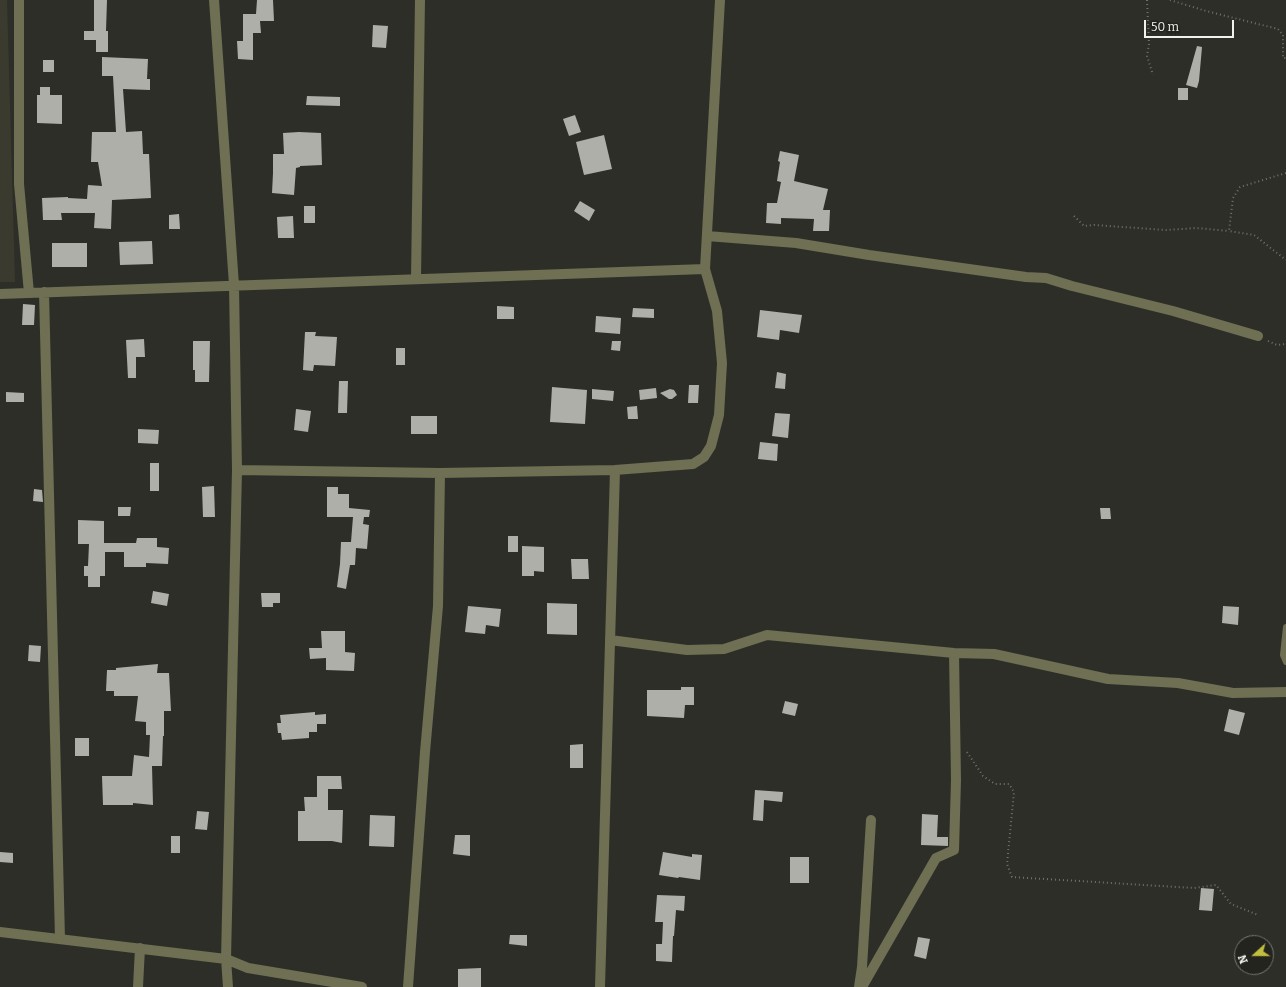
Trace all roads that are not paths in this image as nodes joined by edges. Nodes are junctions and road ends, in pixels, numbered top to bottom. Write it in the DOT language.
graph roads {
  1 [pos="19,0"];
  2 [pos="214,0"];
  3 [pos="420,0"];
  4 [pos="720,0"];
  5 [pos="707,236"];
  6 [pos="705,269"];
  7 [pos="416,278"];
  8 [pos="234,286"];
  9 [pos="44,292"];
  10 [pos="29,293"];
  11 [pos="0,294"];
  12 [pos="1258,336"];
  13 [pos="237,470"];
  14 [pos="614,470"];
  15 [pos="440,473"];
  16 [pos="1286,627"];
  17 [pos="610,640"];
  18 [pos="954,653"];
  19 [pos="1286,662"];
  20 [pos="1286,692"];
  21 [pos="871,820"];
  22 [pos="0,932"];
  23 [pos="60,939"];
  24 [pos="140,948"];
  25 [pos="226,959"];
  26 [pos="138,987"];
  27 [pos="228,987"];
  28 [pos="362,987"];
  29 [pos="408,987"];
  30 [pos="600,987"];
  31 [pos="860,987"];
  1 -- 10 [label="street"];
  2 -- 8 [label="street"];
  3 -- 7 [label="street"];
  4 -- 5 [label="street"];
  5 -- 6 [label="street"];
  5 -- 12 [label="street"];
  6 -- 7 [label="street"];
  6 -- 14 [label="street"];
  7 -- 8 [label="street"];
  8 -- 9 [label="street"];
  8 -- 13 [label="street"];
  9 -- 10 [label="street"];
  9 -- 23 [label="street"];
  10 -- 11 [label="street"];
  13 -- 15 [label="street"];
  13 -- 25 [label="street"];
  14 -- 15 [label="street"];
  14 -- 17 [label="street"];
  15 -- 29 [label="street"];
  16 -- 19 [label="lane"];
  17 -- 18 [label="street"];
  17 -- 30 [label="street"];
  18 -- 20 [label="street"];
  18 -- 31 [label="street"];
  21 -- 31 [label="street"];
  22 -- 23 [label="street"];
  23 -- 24 [label="street"];
  24 -- 25 [label="street"];
  24 -- 26 [label="street"];
  25 -- 27 [label="street"];
  25 -- 28 [label="street"];
}
